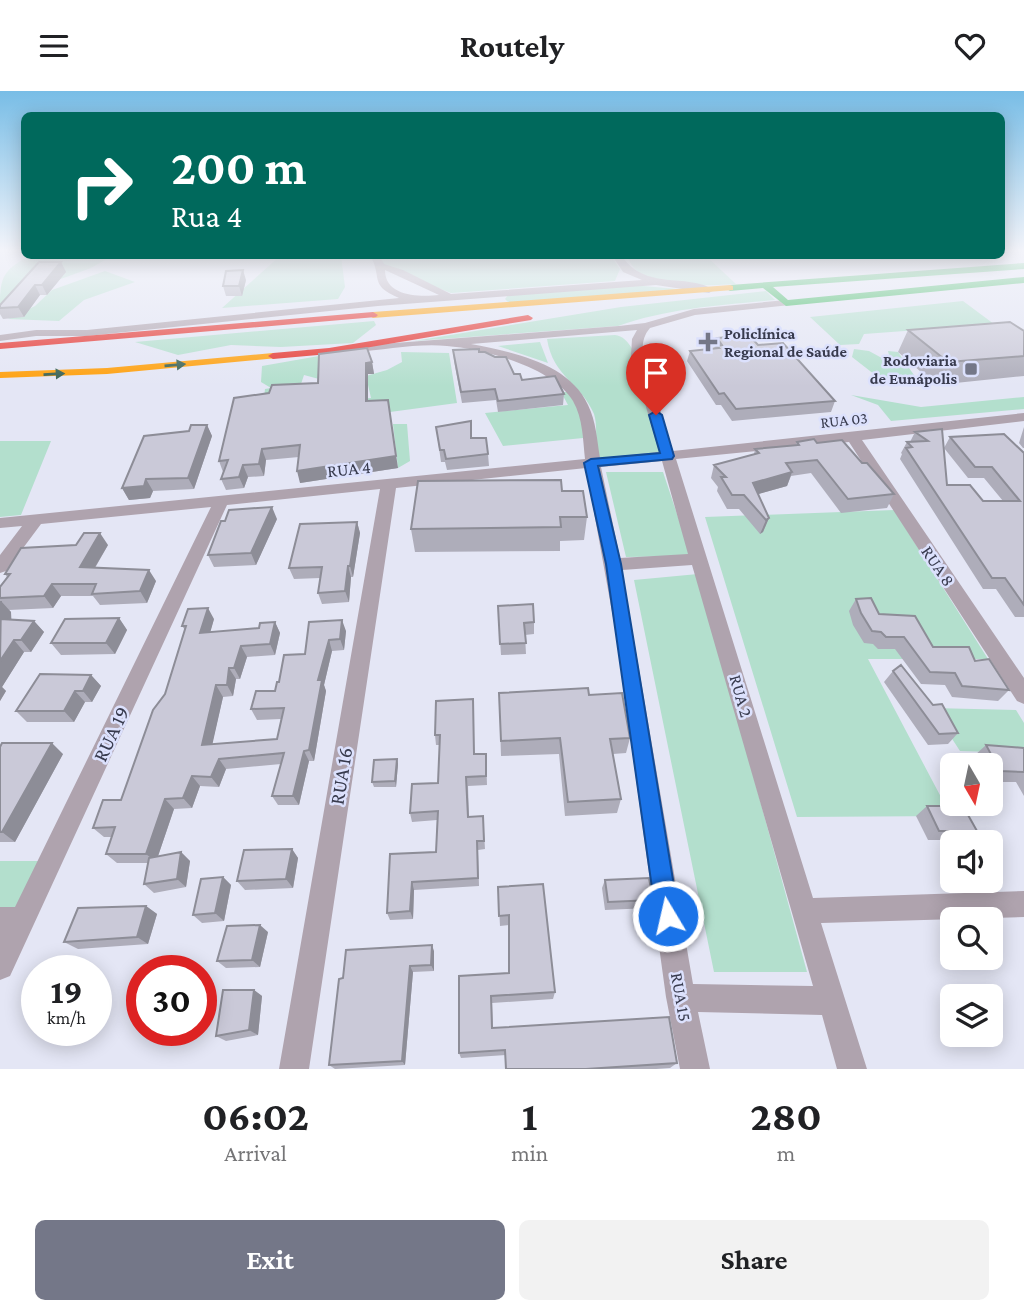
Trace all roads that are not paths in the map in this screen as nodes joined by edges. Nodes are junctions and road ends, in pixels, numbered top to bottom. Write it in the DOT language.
graph roads {
  1 [pos="400,295"];
  2 [pos="446,295"];
  3 [pos="527,295"];
  4 [pos="595,295"];
  5 [pos="675,295"];
  6 [pos="776,295"];
  7 [pos="873,295"];
  8 [pos="449,296"];
  9 [pos="492,299"];
  10 [pos="411,300"];
  11 [pos="786,303"];
  12 [pos="646,326"];
  13 [pos="112,337"];
  14 [pos="0,338"];
  15 [pos="450,343"];
  16 [pos="0,346"];
  17 [pos="329,351"];
  18 [pos="107,371"];
  19 [pos="0,375"];
  20 [pos="1024,417"];
  21 [pos="853,437"];
  22 [pos="667,456"];
  23 [pos="591,463"];
  24 [pos="389,484"];
  25 [pos="221,502"];
  26 [pos="35,521"];
  27 [pos="0,523"];
  28 [pos="700,559"];
  29 [pos="614,564"];
  30 [pos="0,567"];
  31 [pos="1024,695"];
  32 [pos="1024,904"];
  33 [pos="804,911"];
  34 [pos="11,920"];
  35 [pos="0,967"];
  36 [pos="680,997"];
  37 [pos="831,1002"];
  38 [pos="293,1069"];
  39 [pos="695,1069"];
  40 [pos="852,1069"];
  1 -- 10 [label="street"];
  2 -- 8 [label="street"];
  3 -- 9 [label="street"];
  4 -- 9 [label="main road"];
  5 -- 17 [label="main road"];
  6 -- 11 [label="main road"];
  7 -- 11 [label="main road"];
  8 -- 9 [label="street"];
  8 -- 10 [label="street"];
  9 -- 13 [label="main road"];
  10 -- 14 [label="street"];
  11 -- 12 [label="street"];
  12 -- 15 [label="street"];
  12 -- 22 [label="street, RUA 2"];
  13 -- 16 [label="main road"];
  13 -- 18 [label="main road"];
  15 -- 17 [label="street"];
  15 -- 23 [label="street, RUA 15"];
  18 -- 17 [label="main road, one-way"];
  19 -- 18 [label="main road, one-way"];
  20 -- 21 [label="street, RUA 03"];
  21 -- 22 [label="street, RUA 03"];
  21 -- 31 [label="street, RUA 8"];
  22 -- 23 [label="street, RUA 4"];
  22 -- 28 [label="street, RUA 2"];
  23 -- 24 [label="street, RUA 4"];
  23 -- 29 [label="street, RUA 15"];
  24 -- 25 [label="street, RUA 4"];
  24 -- 38 [label="street, RUA 16"];
  25 -- 26 [label="street, RUA 4"];
  25 -- 34 [label="street, RUA 19"];
  26 -- 27 [label="street, RUA 4"];
  26 -- 30 [label="street"];
  28 -- 29 [label="street"];
  28 -- 33 [label="street, RUA 2"];
  29 -- 36 [label="street, RUA 15"];
  32 -- 33 [label="street"];
  33 -- 37 [label="street, RUA 2"];
  34 -- 35 [label="street, RUA 19"];
  36 -- 37 [label="street"];
  36 -- 39 [label="street, RUA 15"];
  37 -- 40 [label="street, RUA 2"];
}
